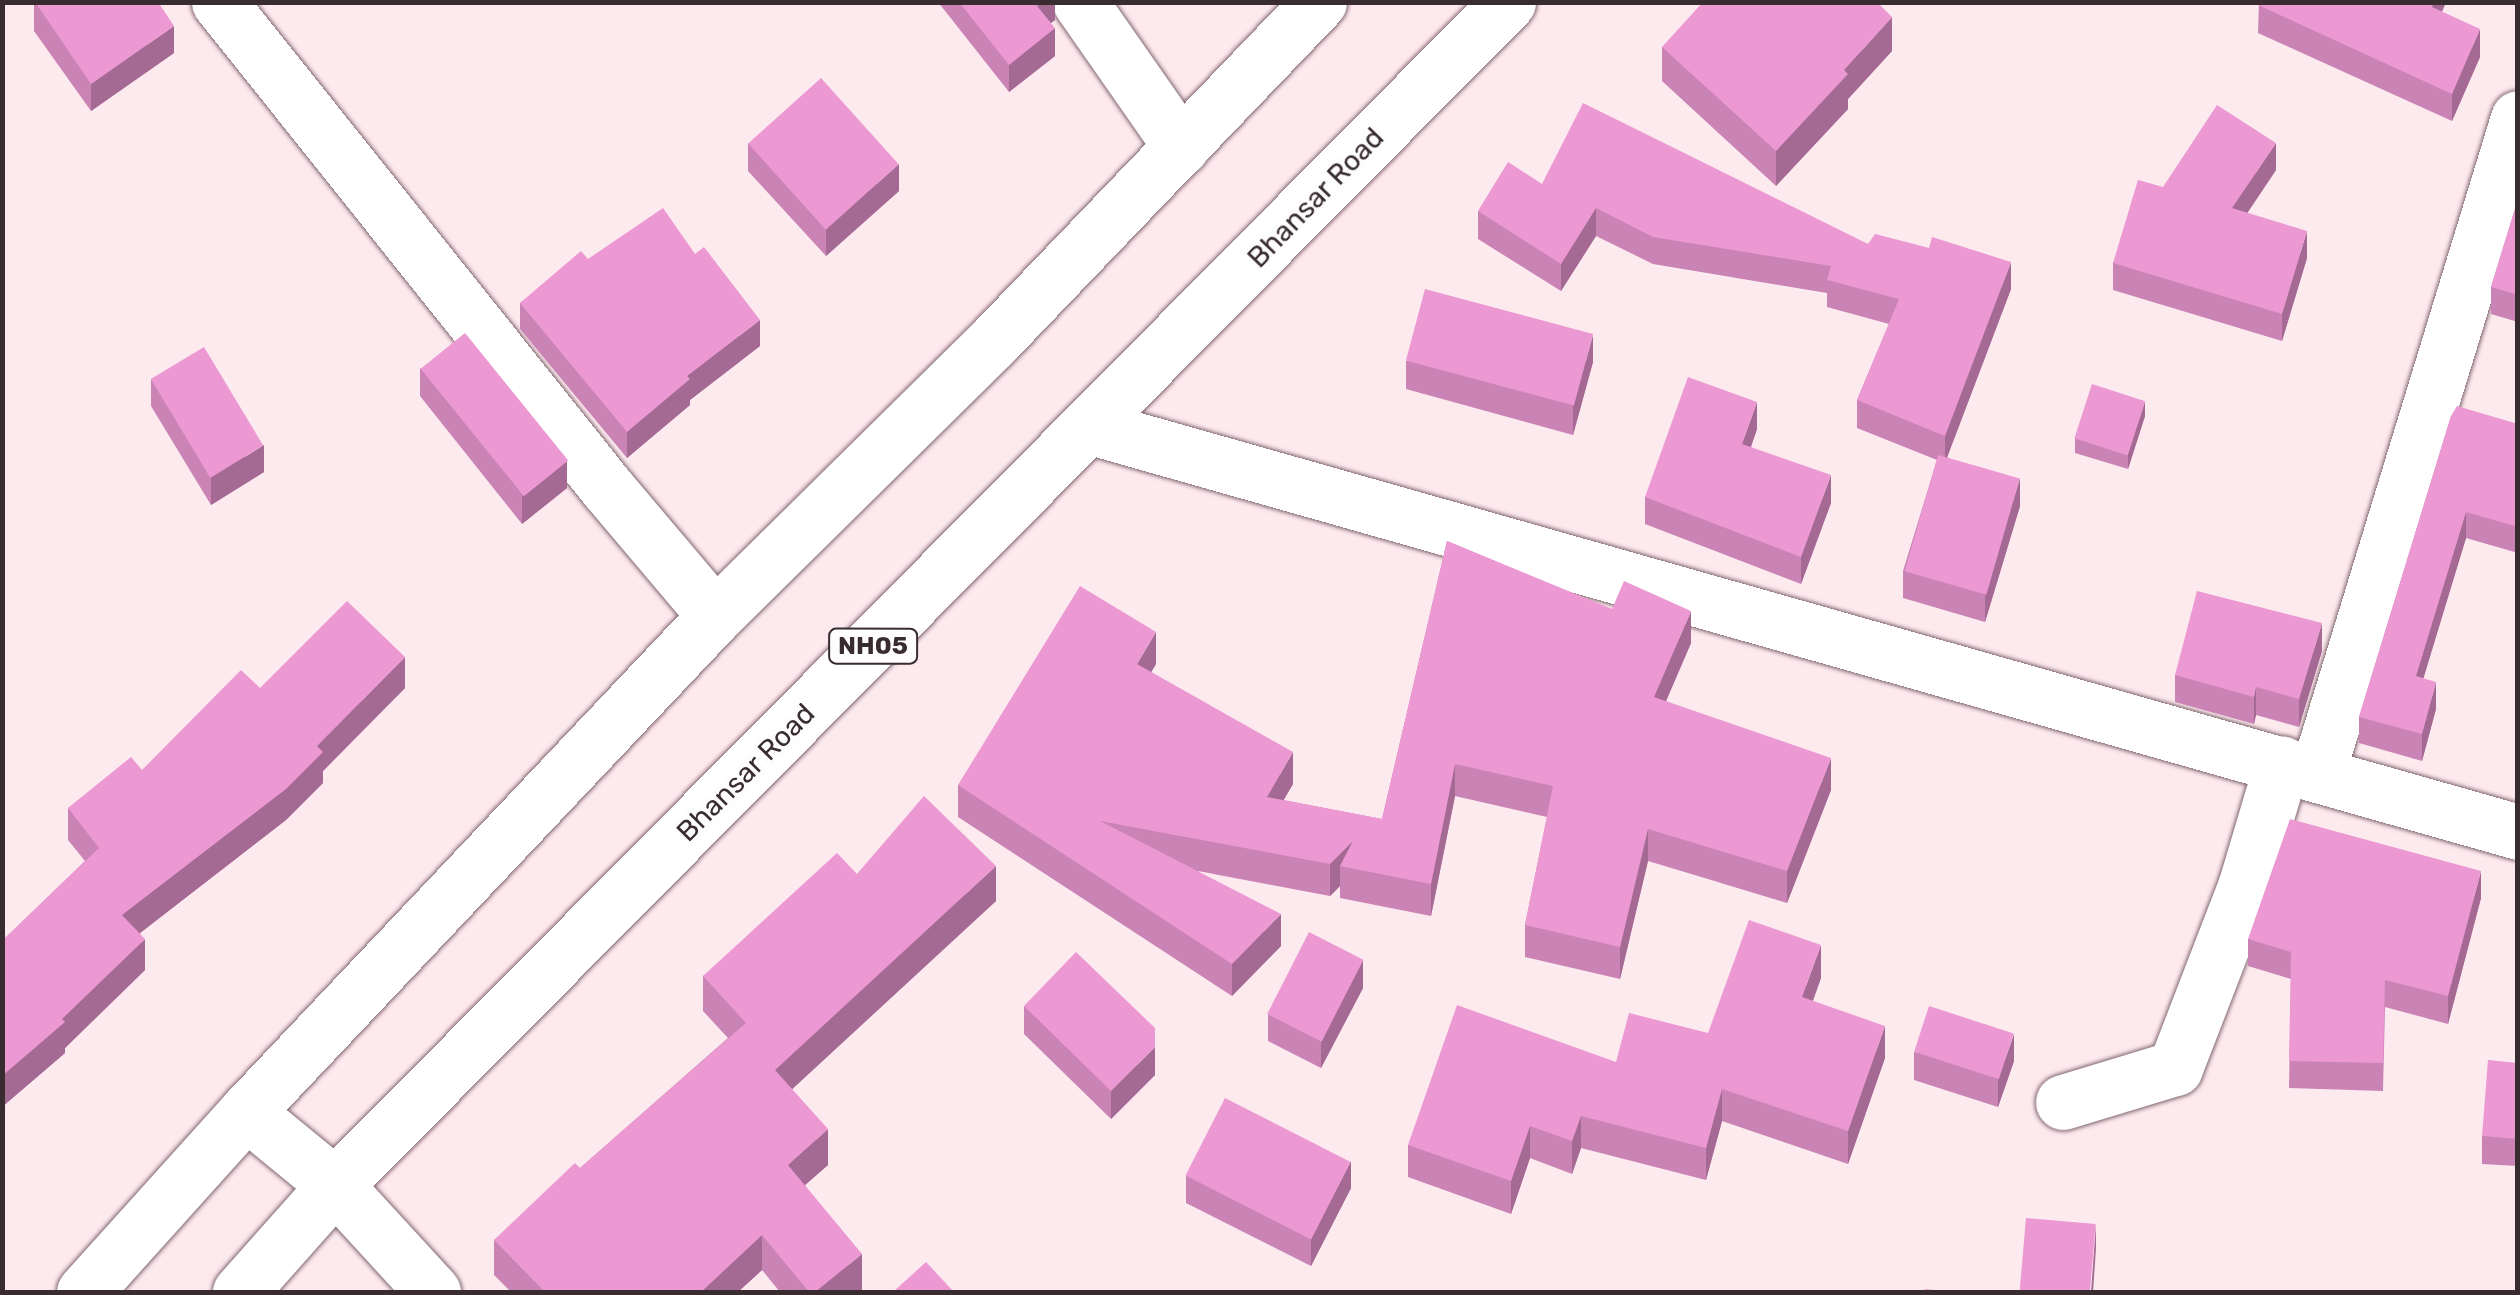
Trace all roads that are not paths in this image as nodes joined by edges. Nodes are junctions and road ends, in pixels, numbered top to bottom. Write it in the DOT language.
graph roads {
  1 [pos="220,2"];
  2 [pos="1080,2"];
  3 [pos="1319,2"];
  4 [pos="1508,2"];
  5 [pos="2518,118"];
  6 [pos="1180,147"];
  7 [pos="1092,427"];
  8 [pos="715,616"];
  9 [pos="2300,768"];
  10 [pos="2518,832"];
  11 [pos="2062,1102"];
  12 [pos="246,1112"];
  13 [pos="335,1185"];
  14 [pos="84,1292"];
  15 [pos="240,1292"];
  16 [pos="433,1292"];
  1 -- 8 [label="main road"];
  2 -- 6 [label="main road"];
  3 -- 6 [label="main road"];
  4 -- 7 [label="main road, Bhansar Road / NH05"];
  5 -- 9 [label="main road"];
  6 -- 8 [label="main road"];
  7 -- 9 [label="main road"];
  7 -- 13 [label="main road, Bhansar Road / NH05"];
  8 -- 12 [label="main road"];
  9 -- 10 [label="main road"];
  9 -- 11 [label="main road"];
  12 -- 13 [label="main road"];
  12 -- 14 [label="main road"];
  13 -- 15 [label="main road, Bhansar Road / NH05"];
  13 -- 16 [label="main road"];
}
